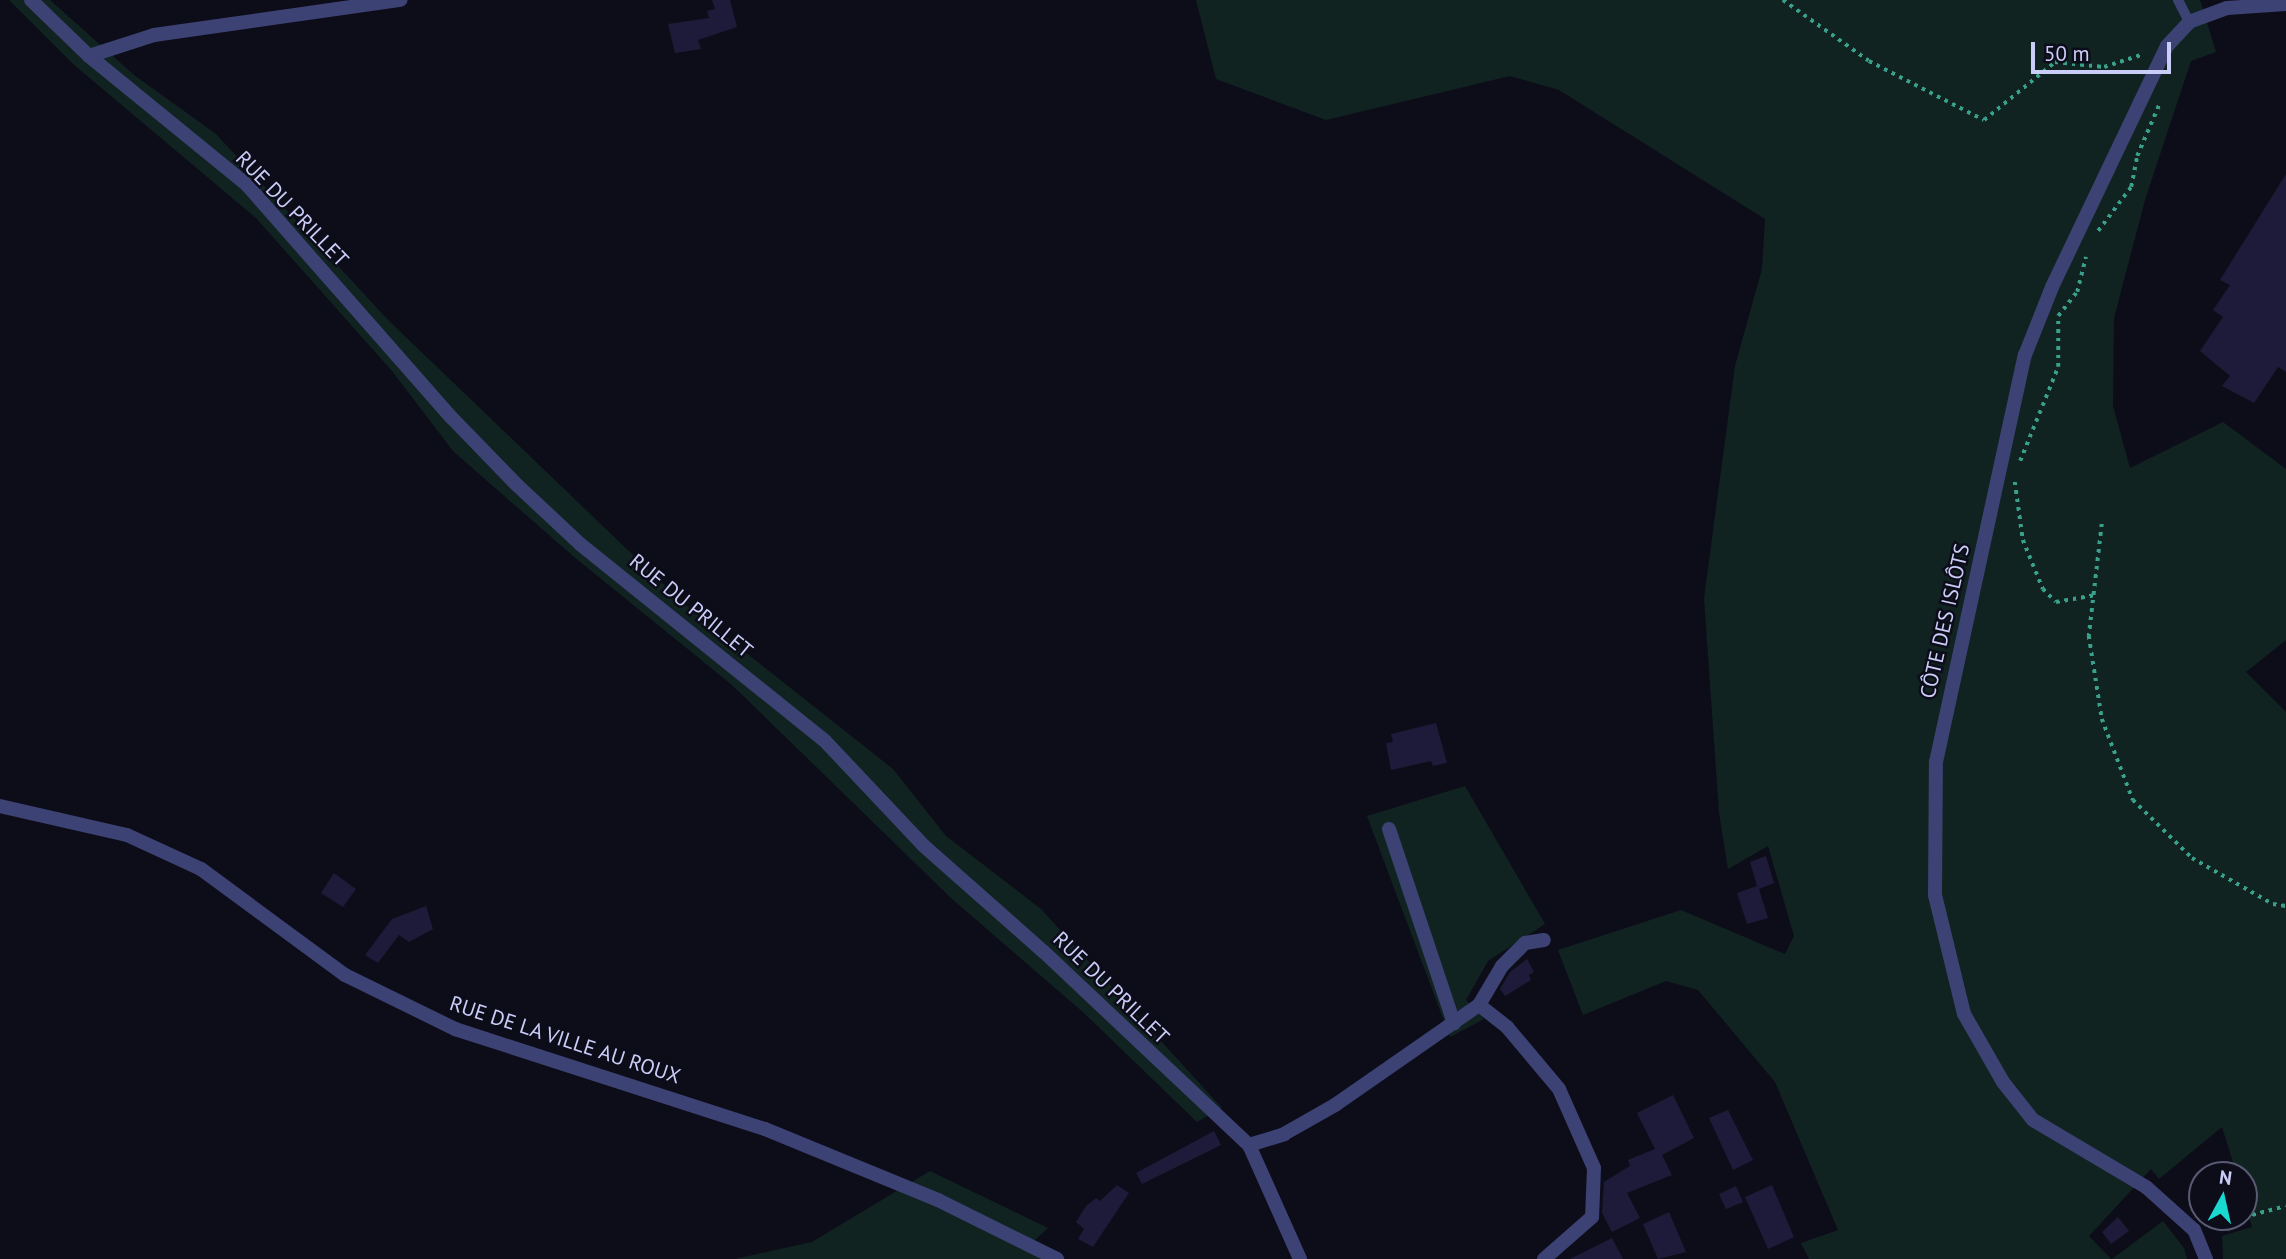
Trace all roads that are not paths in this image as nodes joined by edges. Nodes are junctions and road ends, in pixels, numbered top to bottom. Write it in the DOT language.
graph roads {
  1 [pos="31,0"];
  2 [pos="401,0"];
  3 [pos="2178,0"];
  4 [pos="2286,4"];
  5 [pos="2189,22"];
  6 [pos="89,56"];
  7 [pos="0,806"];
  8 [pos="1389,829"];
  9 [pos="1544,940"];
  10 [pos="1479,1006"];
  11 [pos="1454,1023"];
  12 [pos="1249,1146"];
  13 [pos="1057,1259"];
  14 [pos="1300,1259"];
  15 [pos="1544,1259"];
  16 [pos="2206,1259"];
  1 -- 6 [label="street, RUE DU PRILLET"];
  2 -- 6 [label="street"];
  3 -- 5 [label="lane"];
  4 -- 5 [label="street, CÔTE DES ISLÔTS"];
  5 -- 16 [label="street, CÔTE DES ISLÔTS"];
  6 -- 12 [label="street, RUE DU PRILLET"];
  7 -- 13 [label="street, RUE DE LA VILLE AU ROUX"];
  8 -- 11 [label="street"];
  9 -- 10 [label="street"];
  10 -- 11 [label="street"];
  10 -- 15 [label="street"];
  11 -- 12 [label="street"];
  12 -- 14 [label="street, RUE DU PRILLET"];
}
